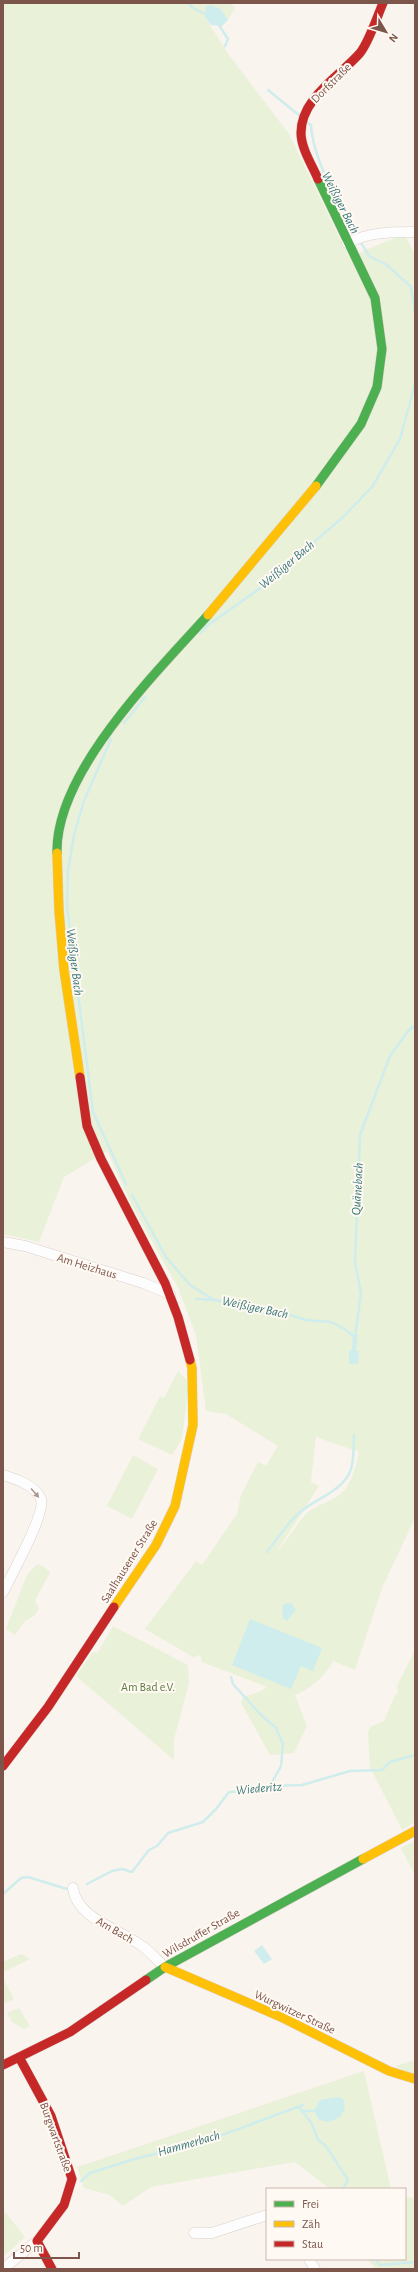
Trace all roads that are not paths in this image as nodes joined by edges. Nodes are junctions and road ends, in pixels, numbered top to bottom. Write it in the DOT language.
graph roads {
  1 [pos="383,3"];
  2 [pos="415,232"];
  3 [pos="354,239"];
  4 [pos="3,1242"];
  5 [pos="170,1294"];
  6 [pos="3,1475"];
  7 [pos="3,1592"];
  8 [pos="3,1766"];
  9 [pos="415,1831"];
  10 [pos="73,1888"];
  11 [pos="165,1967"];
  12 [pos="19,2057"];
  13 [pos="3,2065"];
  14 [pos="415,2079"];
  15 [pos="266,2215"];
  16 [pos="194,2233"];
  17 [pos="37,2241"];
  18 [pos="310,2260"];
  19 [pos="3,2269"];
  20 [pos="52,2269"];
  21 [pos="315,2269"];
  1 -- 3 [label="street, Dorfstraße"];
  2 -- 3 [label="street"];
  3 -- 5 [label="street, Saalhausener Straße"];
  4 -- 5 [label="street, Am Heizhaus"];
  5 -- 8 [label="street, Saalhausener Straße"];
  6 -- 7 [label="street, one-way"];
  9 -- 11 [label="street, Wilsdruffer Straße"];
  10 -- 11 [label="street, Am Bach"];
  11 -- 12 [label="street, Wilsdruffer Straße"];
  11 -- 14 [label="street, Wurgwitzer Straße"];
  12 -- 13 [label="street, Wilsdruffer Straße"];
  12 -- 17 [label="street, Burgwartstraße"];
  15 -- 16 [label="street"];
  17 -- 19 [label="street, Burgwartstraße"];
  17 -- 20 [label="street"];
  18 -- 21 [label="street"];
}
